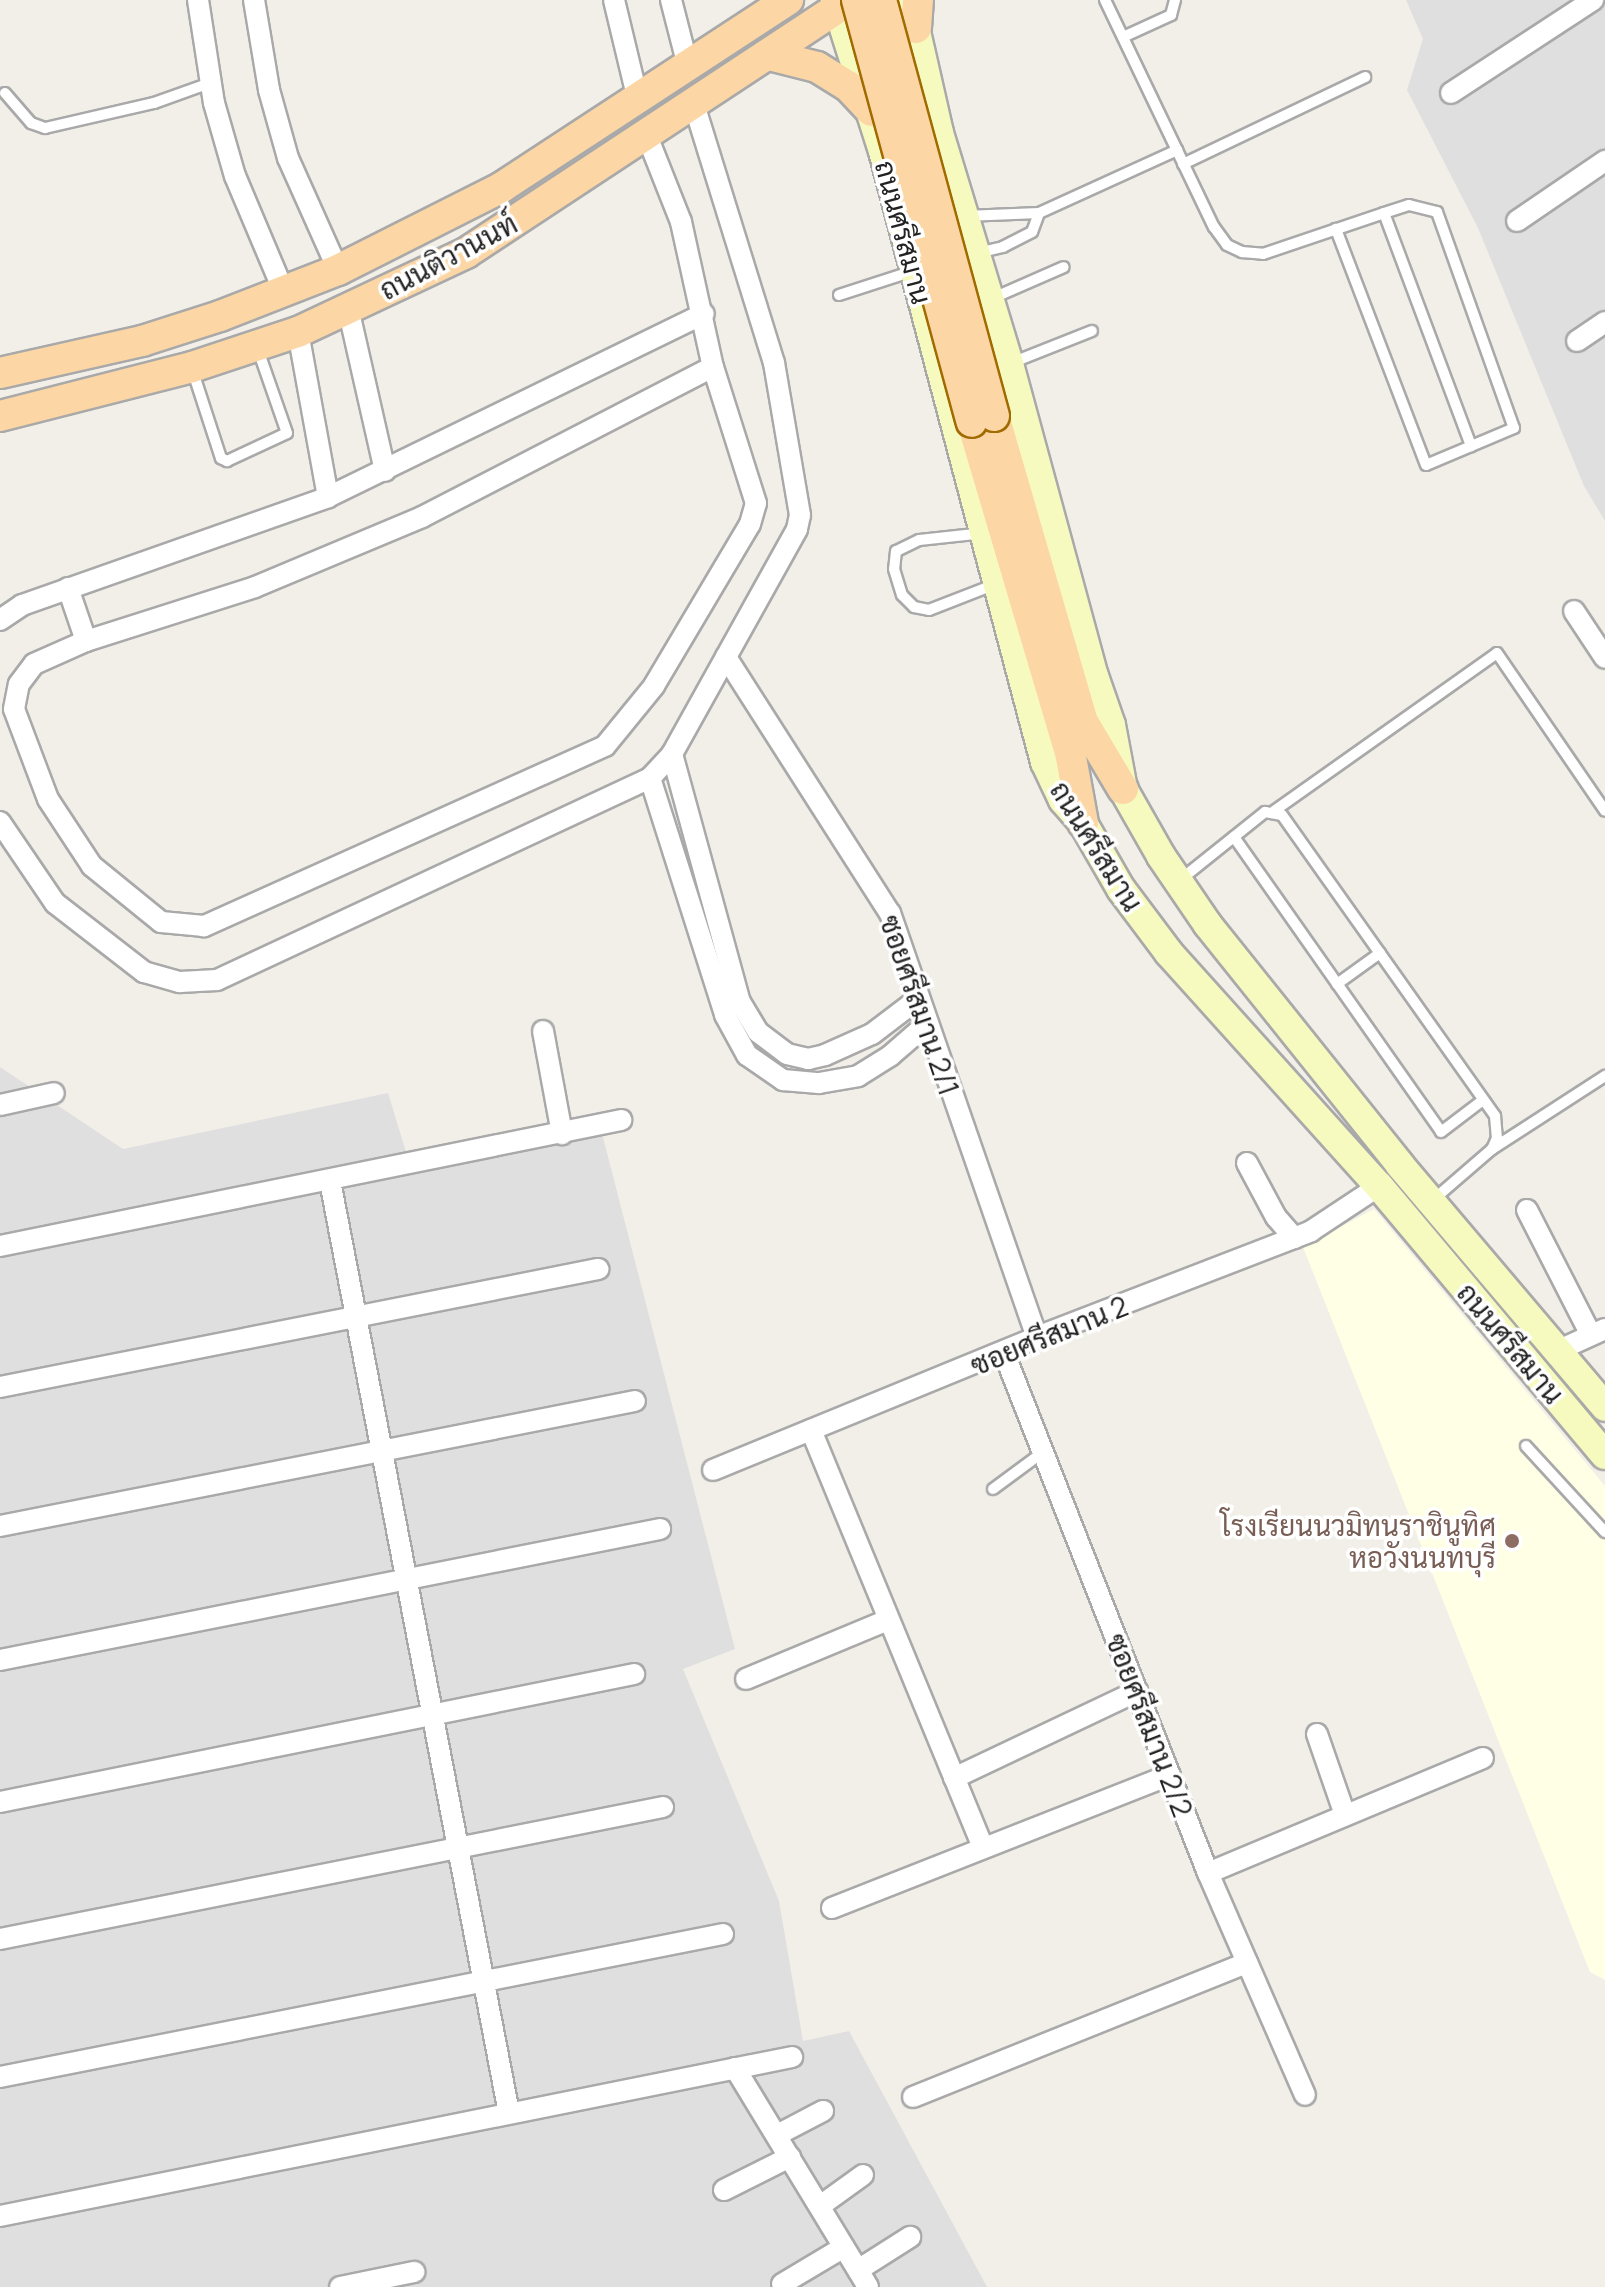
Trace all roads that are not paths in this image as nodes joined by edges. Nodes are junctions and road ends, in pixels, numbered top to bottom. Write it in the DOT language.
graph roads {
  1 [pos="198,0"];
  2 [pos="254,0"];
  3 [pos="614,0"];
  4 [pos="671,0"];
  5 [pos="788,0"];
  6 [pos="881,0"];
  7 [pos="1105,0"];
  8 [pos="1175,0"];
  9 [pos="1593,0"];
  10 [pos="1600,0"];
  11 [pos="845,2"];
  12 [pos="1605,6"];
  13 [pos="914,9"];
  14 [pos="762,12"];
  15 [pos="1123,37"];
  16 [pos="769,55"];
  17 [pos="688,66"];
  18 [pos="1365,77"];
  19 [pos="210,83"];
  20 [pos="5,93"];
  21 [pos="1451,93"];
  22 [pos="638,100"];
  23 [pos="694,105"];
  24 [pos="871,111"];
  25 [pos="939,133"];
  26 [pos="647,136"];
  27 [pos="1177,150"];
  28 [pos="883,151"];
  29 [pos="1605,161"];
  30 [pos="1183,164"];
  31 [pos="1039,213"];
  32 [pos="1384,213"];
  33 [pos="963,216"];
  34 [pos="1517,221"];
  35 [pos="1336,229"];
  36 [pos="974,254"];
  37 [pos="1064,267"];
  38 [pos="338,270"];
  39 [pos="914,270"];
  40 [pos="284,292"];
  41 [pos="839,295"];
  42 [pos="987,300"];
  43 [pos="348,308"];
  44 [pos="704,314"];
  45 [pos="1605,322"];
  46 [pos="1092,331"];
  47 [pos="298,332"];
  48 [pos="1577,341"];
  49 [pos="256,345"];
  50 [pos="1009,364"];
  51 [pos="192,367"];
  52 [pos="713,367"];
  53 [pos="0,373"];
  54 [pos="0,416"];
  55 [pos="983,419"];
  56 [pos="1471,446"];
  57 [pos="385,471"];
  58 [pos="328,497"];
  59 [pos="984,533"];
  60 [pos="997,583"];
  61 [pos="68,588"];
  62 [pos="1574,611"];
  63 [pos="0,620"];
  64 [pos="86,641"];
  65 [pos="726,657"];
  66 [pos="1605,658"];
  67 [pos="672,754"];
  68 [pos="650,778"];
  69 [pos="1123,789"];
  70 [pos="1274,811"];
  71 [pos="1605,811"];
  72 [pos="0,822"];
  73 [pos="1083,823"];
  74 [pos="1234,837"];
  75 [pos="1178,881"];
  76 [pos="1380,953"];
  77 [pos="725,982"];
  78 [pos="1337,984"];
  79 [pos="918,999"];
  80 [pos="927,1024"];
  81 [pos="543,1031"];
  82 [pos="1605,1076"];
  83 [pos="54,1093"];
  84 [pos="1483,1100"];
  85 [pos="0,1105"];
  86 [pos="621,1120"];
  87 [pos="562,1134"];
  88 [pos="1492,1149"];
  89 [pos="1247,1163"];
  90 [pos="330,1181"];
  91 [pos="1379,1186"];
  92 [pos="1431,1201"];
  93 [pos="1527,1210"];
  94 [pos="1294,1238"];
  95 [pos="0,1246"];
  96 [pos="598,1269"];
  97 [pos="356,1319"];
  98 [pos="1598,1332"];
  99 [pos="1037,1337"];
  100 [pos="1557,1351"];
  101 [pos="1004,1353"];
  102 [pos="1578,1375"];
  103 [pos="0,1387"];
  104 [pos="1605,1396"];
  105 [pos="635,1401"];
  106 [pos="1605,1407"];
  107 [pos="811,1430"];
  108 [pos="1526,1446"];
  109 [pos="382,1451"];
  110 [pos="1043,1452"];
  111 [pos="1605,1455"];
  112 [pos="713,1470"];
  113 [pos="993,1489"];
  114 [pos="0,1526"];
  115 [pos="660,1529"];
  116 [pos="1605,1532"];
  117 [pos="406,1579"];
  118 [pos="888,1620"];
  119 [pos="0,1660"];
  120 [pos="634,1674"];
  121 [pos="746,1679"];
  122 [pos="1137,1691"];
  123 [pos="432,1715"];
  124 [pos="1317,1734"];
  125 [pos="1483,1758"];
  126 [pos="1170,1775"];
  127 [pos="954,1778"];
  128 [pos="0,1802"];
  129 [pos="663,1807"];
  130 [pos="1345,1815"];
  131 [pos="458,1848"];
  132 [pos="983,1848"];
  133 [pos="1208,1873"];
  134 [pos="832,1908"];
  135 [pos="723,1934"];
  136 [pos="0,1939"];
  137 [pos="1247,1963"];
  138 [pos="483,1981"];
  139 [pos="792,2057"];
  140 [pos="735,2068"];
  141 [pos="0,2077"];
  142 [pos="1305,2095"];
  143 [pos="913,2097"];
  144 [pos="823,2111"];
  145 [pos="509,2113"];
  146 [pos="777,2135"];
  147 [pos="790,2157"];
  148 [pos="863,2175"];
  149 [pos="724,2190"];
  150 [pos="820,2206"];
  151 [pos="0,2216"];
  152 [pos="910,2237"];
  153 [pos="844,2247"];
  154 [pos="414,2272"];
  155 [pos="863,2278"];
  156 [pos="782,2284"];
  157 [pos="340,2287"];
  1 -- 19 [label="street"];
  2 -- 38 [label="street"];
  3 -- 22 [label="street"];
  4 -- 17 [label="street"];
  5 -- 14 [label="main road, ถนนติวานนท์"];
  6 -- 55 [label="main road, bridge"];
  7 -- 15 [label="lane"];
  8 -- 15 [label="lane"];
  9 -- 21 [label="street"];
  10 -- 12 [label="street"];
  11 -- 16 [label="main road, ถนนติวานนท์"];
  11 -- 24 [label="main road, ถนนศรีสมาน"];
  11 -- 55 [label="main road, bridge"];
  13 -- 25 [label="main road, ถนนศรีสมาน"];
  14 -- 17 [label="main road, ถนนติวานนท์"];
  15 -- 27 [label="lane"];
  16 -- 23 [label="main road, ถนนติวานนท์"];
  16 -- 24 [label="main road"];
  17 -- 22 [label="main road, ถนนติวานนท์"];
  18 -- 30 [label="lane"];
  19 -- 20 [label="lane"];
  19 -- 40 [label="street"];
  22 -- 38 [label="main road, ถนนติวานนท์"];
  23 -- 26 [label="main road, ถนนติวานนท์"];
  23 -- 65 [label="street"];
  24 -- 28 [label="main road, ถนนศรีสมาน"];
  25 -- 28 [label="main road"];
  25 -- 33 [label="main road, ถนนศรีสมาน"];
  26 -- 43 [label="main road, ถนนติวานนท์"];
  26 -- 44 [label="street"];
  27 -- 30 [label="lane"];
  27 -- 31 [label="lane"];
  28 -- 39 [label="main road, ถนนศรีสมาน"];
  29 -- 34 [label="street"];
  30 -- 35 [label="lane"];
  31 -- 33 [label="lane"];
  31 -- 36 [label="lane"];
  32 -- 35 [label="lane"];
  32 -- 56 [label="lane"];
  32 -- 56 [label="lane"];
  33 -- 36 [label="main road, ถนนศรีสมาน"];
  35 -- 56 [label="lane"];
  36 -- 42 [label="main road, ถนนศรีสมาน"];
  37 -- 42 [label="lane"];
  38 -- 40 [label="main road, ถนนติวานนท์"];
  39 -- 41 [label="lane"];
  39 -- 59 [label="main road, ถนนศรีสมาน"];
  40 -- 53 [label="main road, ถนนติวานนท์"];
  42 -- 50 [label="main road, ถนนศรีสมาน"];
  43 -- 47 [label="main road, ถนนติวานนท์"];
  43 -- 57 [label="street"];
  44 -- 52 [label="street"];
  44 -- 57 [label="street"];
  45 -- 48 [label="street"];
  46 -- 50 [label="lane"];
  47 -- 49 [label="main road, ถนนติวานนท์"];
  47 -- 58 [label="street"];
  49 -- 51 [label="main road, ถนนติวานนท์"];
  49 -- 51 [label="lane"];
  50 -- 69 [label="main road, ถนนศรีสมาน"];
  51 -- 54 [label="main road, ถนนติวานนท์"];
  52 -- 64 [label="street"];
  52 -- 64 [label="street"];
  55 -- 69 [label="main road"];
  55 -- 73 [label="main road"];
  57 -- 58 [label="street"];
  58 -- 61 [label="street"];
  59 -- 60 [label="main road, ถนนศรีสมาน"];
  59 -- 60 [label="lane"];
  60 -- 73 [label="main road, ถนนศรีสมาน"];
  61 -- 63 [label="street"];
  61 -- 64 [label="street"];
  62 -- 66 [label="street"];
  65 -- 67 [label="street"];
  65 -- 79 [label="street, ซอยศรีสมาน 2/1"];
  67 -- 68 [label="street"];
  67 -- 77 [label="street"];
  68 -- 72 [label="street"];
  68 -- 77 [label="street"];
  69 -- 75 [label="main road, ถนนศรีสมาน"];
  70 -- 71 [label="lane"];
  70 -- 74 [label="lane"];
  70 -- 76 [label="lane"];
  73 -- 91 [label="main road, ถนนศรีสมาน"];
  74 -- 75 [label="lane"];
  74 -- 78 [label="lane"];
  75 -- 92 [label="main road, ถนนศรีสมาน"];
  76 -- 78 [label="lane"];
  76 -- 84 [label="lane"];
  77 -- 79 [label="street"];
  77 -- 80 [label="street"];
  78 -- 84 [label="lane"];
  79 -- 80 [label="street, ซอยศรีสมาน 2/1"];
  80 -- 99 [label="street, ซอยศรีสมาน 2/1"];
  81 -- 87 [label="street"];
  82 -- 88 [label="lane"];
  83 -- 85 [label="street"];
  84 -- 88 [label="lane"];
  86 -- 87 [label="street"];
  87 -- 90 [label="street"];
  88 -- 92 [label="lane"];
  89 -- 94 [label="street"];
  90 -- 95 [label="street"];
  90 -- 97 [label="street"];
  91 -- 94 [label="street, ซอยศรีสมาน 2"];
  91 -- 111 [label="main road, ถนนศรีสมาน"];
  92 -- 100 [label="main road, ถนนศรีสมาน"];
  93 -- 98 [label="street"];
  94 -- 99 [label="street, ซอยศรีสมาน 2"];
  96 -- 97 [label="street"];
  97 -- 103 [label="street"];
  97 -- 109 [label="street"];
  98 -- 100 [label="street"];
  99 -- 101 [label="street, ซอยศรีสมาน 2"];
  100 -- 102 [label="main road, ถนนศรีสมาน"];
  101 -- 107 [label="street, ซอยศรีสมาน 2"];
  101 -- 110 [label="street, ซอยศรีสมาน 2/2"];
  102 -- 104 [label="main road"];
  102 -- 106 [label="main road, ถนนศรีสมาน"];
  105 -- 109 [label="street"];
  107 -- 112 [label="street, ซอยศรีสมาน 2"];
  107 -- 118 [label="street"];
  108 -- 116 [label="lane"];
  109 -- 114 [label="street"];
  109 -- 117 [label="street"];
  110 -- 113 [label="lane"];
  110 -- 122 [label="street, ซอยศรีสมาน 2/2"];
  115 -- 117 [label="street"];
  117 -- 119 [label="street"];
  117 -- 123 [label="street"];
  118 -- 121 [label="street"];
  118 -- 127 [label="street"];
  120 -- 123 [label="street"];
  122 -- 126 [label="street, ซอยศรีสมาน 2/2"];
  122 -- 127 [label="street"];
  123 -- 128 [label="street"];
  123 -- 131 [label="street"];
  124 -- 130 [label="street"];
  125 -- 130 [label="street"];
  126 -- 132 [label="street"];
  126 -- 133 [label="street, ซอยศรีสมาน 2/2"];
  127 -- 132 [label="street"];
  129 -- 131 [label="street"];
  130 -- 133 [label="street"];
  131 -- 136 [label="street"];
  131 -- 138 [label="street"];
  132 -- 134 [label="street"];
  133 -- 137 [label="street, ซอยศรีสมาน 2/2"];
  135 -- 138 [label="street"];
  137 -- 142 [label="street, ซอยศรีสมาน 2/2"];
  137 -- 143 [label="street"];
  138 -- 141 [label="street"];
  138 -- 145 [label="street"];
  139 -- 140 [label="street"];
  140 -- 145 [label="street"];
  140 -- 146 [label="street"];
  144 -- 146 [label="street"];
  145 -- 151 [label="street"];
  146 -- 147 [label="street"];
  147 -- 149 [label="street"];
  147 -- 150 [label="street"];
  148 -- 150 [label="street"];
  150 -- 153 [label="street"];
  152 -- 155 [label="street"];
  153 -- 155 [label="street"];
  153 -- 156 [label="street"];
  154 -- 157 [label="street"];
}
